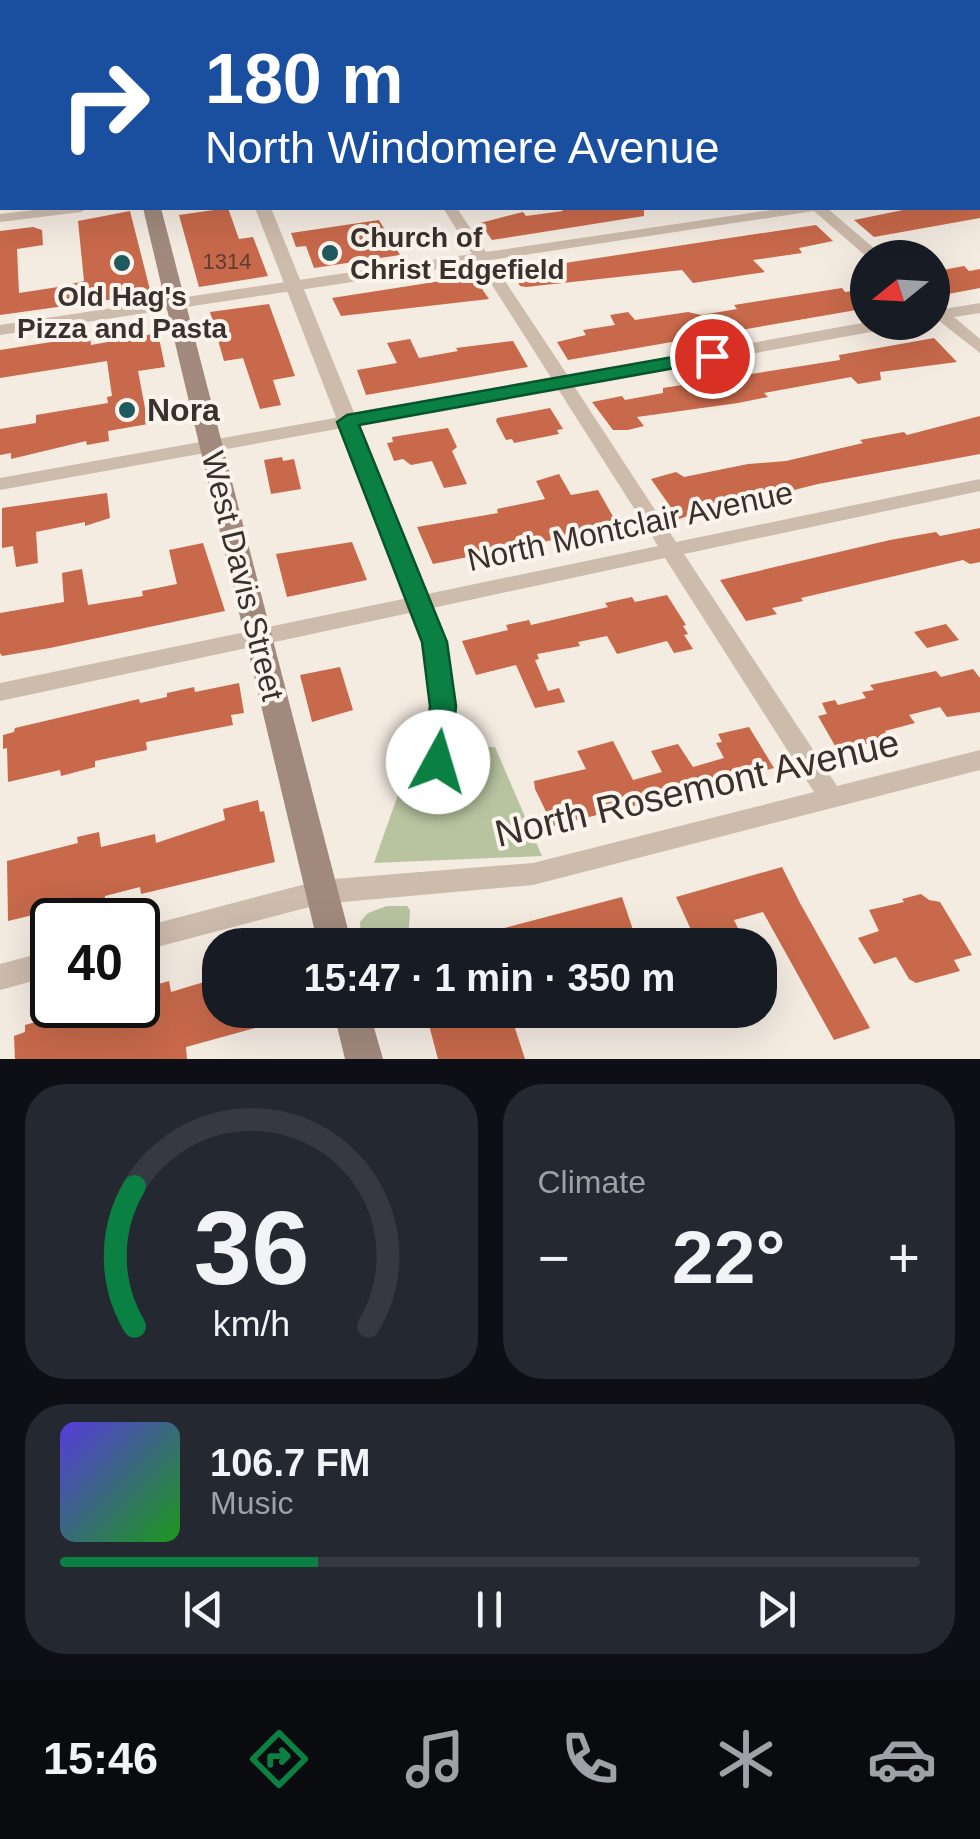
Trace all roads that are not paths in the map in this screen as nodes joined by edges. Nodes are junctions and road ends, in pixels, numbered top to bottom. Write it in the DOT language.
graph roads {
  1 [pos="64,210"];
  2 [pos="152,210"];
  3 [pos="264,210"];
  4 [pos="451,210"];
  5 [pos="797,210"];
  6 [pos="821,210"];
  7 [pos="0,218"];
  8 [pos="856,240"];
  9 [pos="482,258"];
  10 [pos="294,285"];
  11 [pos="175,303"];
  12 [pos="980,308"];
  13 [pos="950,311"];
  14 [pos="950,325"];
  15 [pos="0,330"];
  16 [pos="850,331"];
  17 [pos="980,348"];
  18 [pos="563,383"];
  19 [pos="347,422"];
  20 [pos="210,447"];
  21 [pos="0,484"];
  22 [pos="980,484"];
  23 [pos="672,550"];
  24 [pos="421,603"];
  25 [pos="260,636"];
  26 [pos="0,692"];
  27 [pos="438,762"];
  28 [pos="976,766"];
  29 [pos="832,800"];
  30 [pos="321,892"];
  31 [pos="331,928"];
  32 [pos="160,934"];
  33 [pos="30,969"];
  34 [pos="0,977"];
  35 [pos="356,1028"];
  36 [pos="364,1059"];
  1 -- 7 [label="street"];
  2 -- 11 [label="main road, West Davis Street"];
  3 -- 10 [label="street"];
  4 -- 9 [label="street"];
  5 -- 9 [label="street"];
  6 -- 8 [label="street"];
  9 -- 10 [label="street"];
  9 -- 18 [label="street"];
  10 -- 11 [label="street"];
  10 -- 19 [label="street"];
  11 -- 15 [label="street"];
  11 -- 20 [label="main road, West Davis Street"];
  12 -- 13 [label="street"];
  14 -- 17 [label="street"];
  16 -- 18 [label="street"];
  18 -- 19 [label="street"];
  18 -- 23 [label="street"];
  19 -- 20 [label="street"];
  19 -- 24 [label="street"];
  20 -- 21 [label="street"];
  20 -- 25 [label="main road, West Davis Street"];
  22 -- 23 [label="street, North Montclair Avenue"];
  23 -- 24 [label="street, North Montclair Avenue"];
  23 -- 29 [label="street"];
  24 -- 25 [label="street, North Montclair Avenue"];
  24 -- 27 [label="street"];
  25 -- 26 [label="street, North Montclair Avenue"];
  25 -- 30 [label="main road, West Davis Street"];
  28 -- 29 [label="street, North Rosemont Avenue"];
  29 -- 30 [label="street, North Rosemont Avenue"];
  30 -- 31 [label="main road, West Davis Street"];
  30 -- 32 [label="street, North Rosemont Avenue"];
  33 -- 34 [label="street"];
  35 -- 36 [label="main road"];
}
